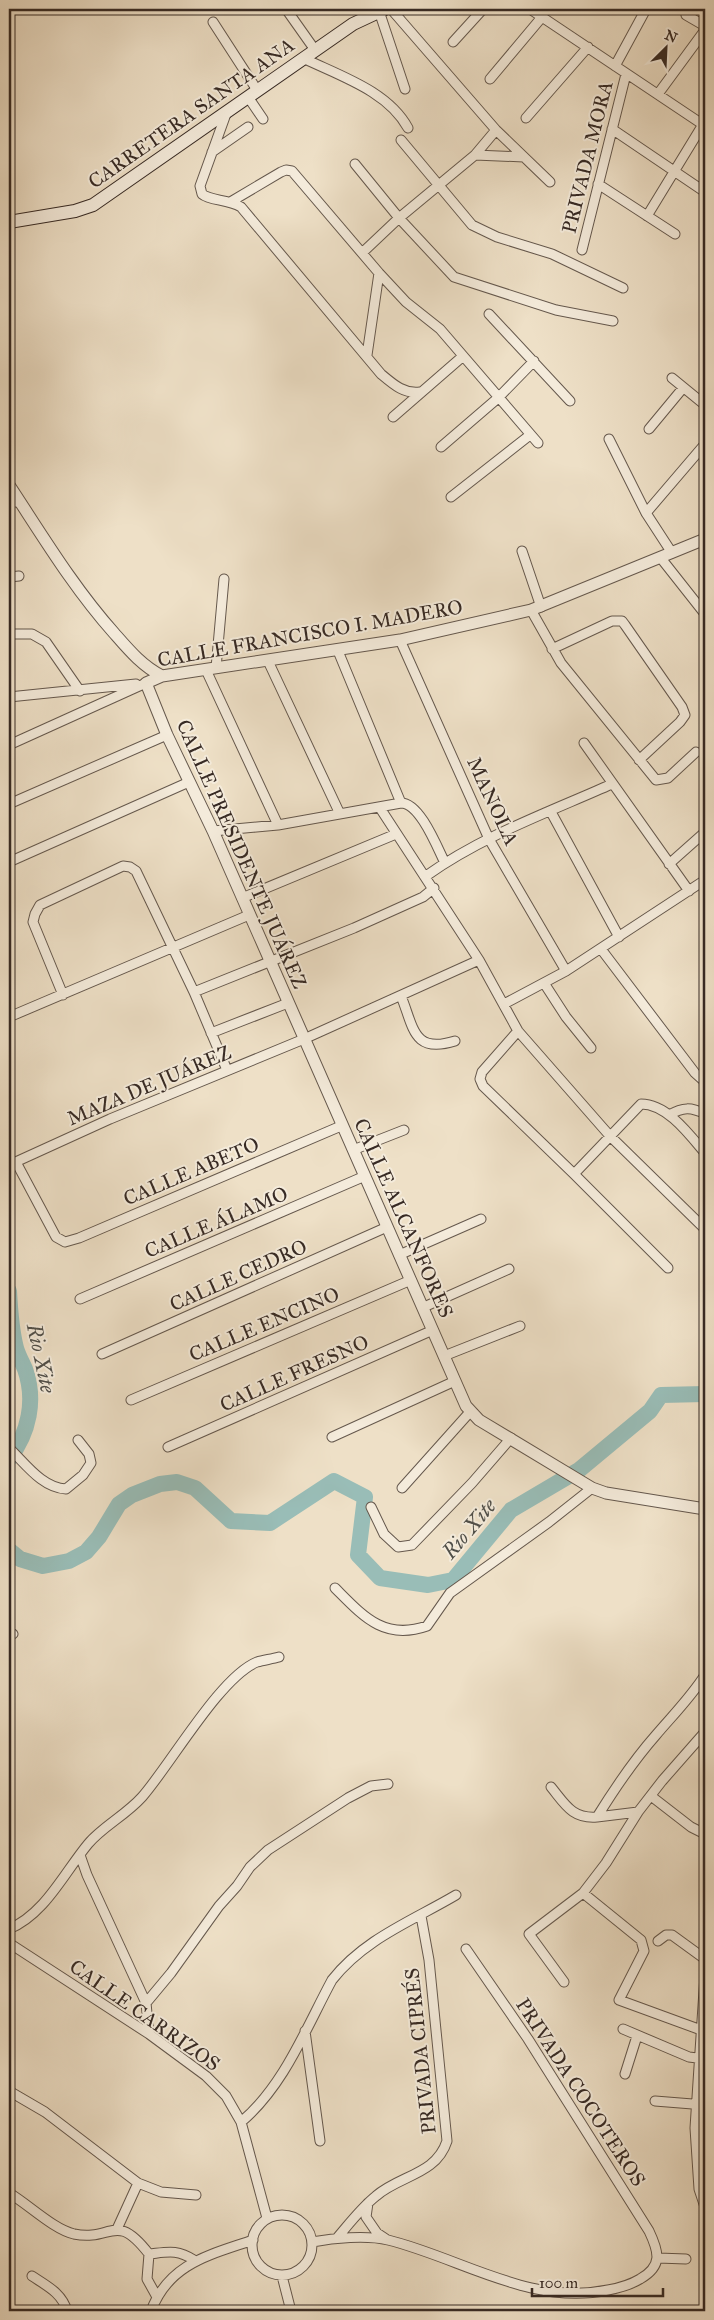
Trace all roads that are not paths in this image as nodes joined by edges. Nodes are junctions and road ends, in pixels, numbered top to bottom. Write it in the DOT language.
graph roads {
  1 [pos="286,9"];
  2 [pos="385,9"];
  3 [pos="482,9"];
  4 [pos="530,9"];
  5 [pos="646,9"];
  6 [pos="686,15"];
  7 [pos="542,17"];
  8 [pos="212,22"];
  9 [pos="705,26"];
  10 [pos="705,30"];
  11 [pos="452,42"];
  12 [pos="588,48"];
  13 [pos="314,50"];
  14 [pos="303,58"];
  15 [pos="615,66"];
  16 [pos="626,74"];
  17 [pos="490,79"];
  18 [pos="404,88"];
  19 [pos="252,94"];
  20 [pos="658,94"];
  21 [pos="226,114"];
  22 [pos="263,118"];
  23 [pos="526,118"];
  24 [pos="704,124"];
  25 [pos="248,127"];
  26 [pos="408,128"];
  27 [pos="612,129"];
  28 [pos="496,130"];
  29 [pos="401,140"];
  30 [pos="212,152"];
  31 [pos="475,155"];
  32 [pos="524,157"];
  33 [pos="355,164"];
  34 [pos="673,170"];
  35 [pos="550,182"];
  36 [pos="598,184"];
  37 [pos="438,186"];
  38 [pos="705,192"];
  39 [pos="232,201"];
  40 [pos="647,216"];
  41 [pos="399,218"];
  42 [pos="9,222"];
  43 [pos="675,234"];
  44 [pos="582,250"];
  45 [pos="362,253"];
  46 [pos="379,273"];
  47 [pos="623,288"];
  48 [pos="489,314"];
  49 [pos="613,321"];
  50 [pos="367,355"];
  51 [pos="462,357"];
  52 [pos="534,361"];
  53 [pos="672,378"];
  54 [pos="683,388"];
  55 [pos="420,392"];
  56 [pos="498,398"];
  57 [pos="570,401"];
  58 [pos="705,406"];
  59 [pos="393,417"];
  60 [pos="650,429"];
  61 [pos="530,434"];
  62 [pos="609,439"];
  63 [pos="538,443"];
  64 [pos="705,444"];
  65 [pos="440,447"];
  66 [pos="9,485"];
  67 [pos="451,497"];
  68 [pos="14,502"];
  69 [pos="646,513"];
  70 [pos="704,541"];
  71 [pos="522,551"];
  72 [pos="672,552"];
  73 [pos="660,557"];
  74 [pos="18,576"];
  75 [pos="9,578"];
  76 [pos="224,578"];
  77 [pos="536,609"];
  78 [pos="705,614"];
  79 [pos="9,634"];
  80 [pos="400,640"];
  81 [pos="552,648"];
  82 [pos="338,651"];
  83 [pos="268,661"];
  84 [pos="211,669"];
  85 [pos="162,676"];
  86 [pos="146,683"];
  87 [pos="80,690"];
  88 [pos="9,696"];
  89 [pos="167,734"];
  90 [pos="584,743"];
  91 [pos="9,745"];
  92 [pos="696,752"];
  93 [pos="639,760"];
  94 [pos="189,782"];
  95 [pos="612,784"];
  96 [pos="401,803"];
  97 [pos="9,804"];
  98 [pos="380,808"];
  99 [pos="551,812"];
  100 [pos="340,814"];
  101 [pos="278,825"];
  102 [pos="213,831"];
  103 [pos="705,832"];
  104 [pos="396,834"];
  105 [pos="489,839"];
  106 [pos="9,862"];
  107 [pos="445,863"];
  108 [pos="670,864"];
  109 [pos="426,876"];
  110 [pos="705,880"];
  111 [pos="434,888"];
  112 [pos="689,891"];
  113 [pos="242,898"];
  114 [pos="249,915"];
  115 [pos="619,937"];
  116 [pos="171,946"];
  117 [pos="601,949"];
  118 [pos="479,960"];
  119 [pos="269,962"];
  120 [pos="566,971"];
  121 [pos="544,983"];
  122 [pos="194,992"];
  123 [pos="63,995"];
  124 [pos="402,996"];
  125 [pos="288,1003"];
  126 [pos="504,1004"];
  127 [pos="9,1017"];
  128 [pos="518,1031"];
  129 [pos="211,1033"];
  130 [pos="304,1039"];
  131 [pos="455,1041"];
  132 [pos="591,1048"];
  133 [pos="227,1070"];
  134 [pos="705,1082"];
  135 [pos="705,1114"];
  136 [pos="669,1115"];
  137 [pos="341,1126"];
  138 [pos="404,1130"];
  139 [pos="610,1136"];
  140 [pos="353,1150"];
  141 [pos="705,1153"];
  142 [pos="13,1164"];
  143 [pos="574,1174"];
  144 [pos="365,1176"];
  145 [pos="482,1219"];
  146 [pos="387,1227"];
  147 [pos="705,1229"];
  148 [pos="399,1255"];
  149 [pos="668,1268"];
  150 [pos="509,1269"];
  151 [pos="411,1280"];
  152 [pos="80,1299"];
  153 [pos="424,1307"];
  154 [pos="520,1326"];
  155 [pos="434,1330"];
  156 [pos="102,1354"];
  157 [pos="444,1356"];
  158 [pos="455,1381"];
  159 [pos="131,1400"];
  160 [pos="470,1412"];
  161 [pos="332,1437"];
  162 [pos="511,1438"];
  163 [pos="78,1440"];
  164 [pos="168,1447"];
  165 [pos="9,1448"];
  166 [pos="587,1485"];
  167 [pos="402,1488"];
  168 [pos="371,1507"];
  169 [pos="705,1510"];
  170 [pos="335,1588"];
  171 [pos="279,1657"];
  172 [pos="705,1675"];
  173 [pos="705,1732"];
  174 [pos="388,1784"];
  175 [pos="551,1787"];
  176 [pos="651,1796"];
  177 [pos="638,1812"];
  178 [pos="597,1817"];
  179 [pos="705,1834"];
  180 [pos="80,1855"];
  181 [pos="583,1893"];
  182 [pos="456,1895"];
  183 [pos="421,1916"];
  184 [pos="9,1929"];
  185 [pos="658,1941"];
  186 [pos="9,1943"];
  187 [pos="466,1949"];
  188 [pos="705,1958"];
  189 [pos="705,1975"];
  190 [pos="564,1982"];
  191 [pos="704,1998"];
  192 [pos="146,2003"];
  193 [pos="622,2029"];
  194 [pos="701,2030"];
  195 [pos="305,2031"];
  196 [pos="149,2034"];
  197 [pos="637,2036"];
  198 [pos="702,2059"];
  199 [pos="625,2074"];
  200 [pos="9,2091"];
  201 [pos="655,2101"];
  202 [pos="700,2105"];
  203 [pos="241,2122"];
  204 [pos="320,2141"];
  205 [pos="701,2163"];
  206 [pos="138,2183"];
  207 [pos="9,2193"];
  208 [pos="196,2195"];
  209 [pos="368,2203"];
  210 [pos="705,2207"];
  211 [pos="267,2218"];
  212 [pos="117,2229"];
  213 [pos="336,2238"];
  214 [pos="254,2240"];
  215 [pos="387,2240"];
  216 [pos="312,2242"];
  217 [pos="149,2254"];
  218 [pos="658,2258"];
  219 [pos="686,2259"];
  220 [pos="194,2260"];
  221 [pos="32,2276"];
  222 [pos="282,2276"];
  223 [pos="156,2297"];
  224 [pos="67,2311"];
  225 [pos="151,2311"];
  226 [pos="291,2311"];
  1 -- 13 [label="street"];
  2 -- 13 [label="main road, CARRETERA SANTA ANA"];
  2 -- 18 [label="street"];
  2 -- 28 [label="street"];
  3 -- 11 [label="street"];
  4 -- 7 [label="street"];
  5 -- 15 [label="street"];
  6 -- 9 [label="street"];
  7 -- 12 [label="street"];
  7 -- 17 [label="street"];
  8 -- 19 [label="street"];
  10 -- 20 [label="street"];
  12 -- 15 [label="street"];
  12 -- 23 [label="street"];
  13 -- 14 [label="main road, CARRETERA SANTA ANA"];
  14 -- 19 [label="main road, CARRETERA SANTA ANA"];
  14 -- 26 [label="street"];
  15 -- 16 [label="street"];
  16 -- 20 [label="street"];
  16 -- 27 [label="street, PRIVADA MORA"];
  19 -- 21 [label="main road, CARRETERA SANTA ANA"];
  19 -- 22 [label="street"];
  20 -- 24 [label="street"];
  21 -- 30 [label="street"];
  21 -- 42 [label="main road, CARRETERA SANTA ANA"];
  24 -- 34 [label="street"];
  25 -- 30 [label="street"];
  27 -- 34 [label="street"];
  27 -- 36 [label="street, PRIVADA MORA"];
  28 -- 31 [label="street"];
  28 -- 32 [label="street"];
  29 -- 37 [label="street"];
  30 -- 39 [label="street"];
  31 -- 32 [label="street"];
  31 -- 37 [label="street"];
  32 -- 35 [label="street"];
  33 -- 41 [label="street"];
  34 -- 38 [label="street"];
  34 -- 40 [label="street"];
  36 -- 40 [label="street"];
  36 -- 44 [label="street, PRIVADA MORA"];
  37 -- 41 [label="street"];
  37 -- 47 [label="street"];
  39 -- 45 [label="street"];
  39 -- 50 [label="street"];
  40 -- 43 [label="street"];
  41 -- 45 [label="street"];
  41 -- 49 [label="street"];
  45 -- 46 [label="street"];
  46 -- 50 [label="street"];
  46 -- 51 [label="street"];
  48 -- 52 [label="street"];
  50 -- 55 [label="street"];
  51 -- 55 [label="street"];
  51 -- 56 [label="street"];
  52 -- 56 [label="street"];
  52 -- 57 [label="street"];
  53 -- 54 [label="street"];
  54 -- 58 [label="street"];
  54 -- 60 [label="street"];
  55 -- 59 [label="street"];
  56 -- 61 [label="street"];
  56 -- 65 [label="street"];
  61 -- 63 [label="street"];
  61 -- 67 [label="street"];
  62 -- 69 [label="street"];
  64 -- 69 [label="street"];
  66 -- 68 [label="street"];
  68 -- 85 [label="street"];
  69 -- 72 [label="street"];
  70 -- 72 [label="street, CALLE FRANCISCO I. MADERO"];
  71 -- 77 [label="street"];
  72 -- 73 [label="street, CALLE FRANCISCO I. MADERO"];
  73 -- 77 [label="street, CALLE FRANCISCO I. MADERO"];
  73 -- 78 [label="street"];
  74 -- 75 [label="street"];
  76 -- 84 [label="street"];
  77 -- 80 [label="street, CALLE FRANCISCO I. MADERO"];
  77 -- 81 [label="street"];
  79 -- 87 [label="street"];
  80 -- 82 [label="street, CALLE FRANCISCO I. MADERO"];
  80 -- 105 [label="street, MANOLA"];
  81 -- 93 [label="street"];
  81 -- 93 [label="street"];
  82 -- 83 [label="street, CALLE FRANCISCO I. MADERO"];
  82 -- 96 [label="street"];
  83 -- 84 [label="street, CALLE FRANCISCO I. MADERO"];
  83 -- 100 [label="street"];
  84 -- 85 [label="street, CALLE FRANCISCO I. MADERO"];
  84 -- 101 [label="street"];
  85 -- 86 [label="street, CALLE FRANCISCO I. MADERO"];
  86 -- 87 [label="street"];
  86 -- 89 [label="street, CALLE PRESIDENTE JUÁREZ"];
  86 -- 91 [label="street"];
  87 -- 88 [label="street"];
  89 -- 94 [label="street, CALLE PRESIDENTE JUÁREZ"];
  89 -- 97 [label="street"];
  90 -- 95 [label="street"];
  92 -- 93 [label="street"];
  94 -- 102 [label="street, CALLE PRESIDENTE JUÁREZ"];
  94 -- 106 [label="street"];
  95 -- 99 [label="street"];
  95 -- 108 [label="street"];
  96 -- 98 [label="street"];
  96 -- 107 [label="street"];
  98 -- 100 [label="street"];
  98 -- 104 [label="street"];
  99 -- 105 [label="street"];
  99 -- 115 [label="street"];
  100 -- 101 [label="street"];
  101 -- 102 [label="street"];
  102 -- 113 [label="street, CALLE PRESIDENTE JUÁREZ"];
  103 -- 108 [label="street"];
  104 -- 109 [label="street"];
  104 -- 113 [label="street"];
  105 -- 107 [label="street"];
  105 -- 120 [label="street, MANOLA"];
  107 -- 109 [label="street"];
  108 -- 112 [label="street"];
  109 -- 111 [label="street"];
  110 -- 112 [label="street"];
  111 -- 118 [label="street"];
  111 -- 119 [label="street"];
  112 -- 115 [label="street"];
  113 -- 114 [label="street, CALLE PRESIDENTE JUÁREZ"];
  114 -- 116 [label="street"];
  114 -- 119 [label="street, CALLE PRESIDENTE JUÁREZ"];
  115 -- 117 [label="street"];
  116 -- 122 [label="street"];
  116 -- 123 [label="street"];
  116 -- 123 [label="street"];
  117 -- 120 [label="street"];
  117 -- 134 [label="street"];
  118 -- 124 [label="street, MAZA DE JUÁREZ"];
  118 -- 126 [label="street"];
  119 -- 122 [label="street"];
  119 -- 125 [label="street, CALLE PRESIDENTE JUÁREZ"];
  120 -- 121 [label="street"];
  121 -- 126 [label="street"];
  121 -- 132 [label="street"];
  122 -- 129 [label="street"];
  123 -- 127 [label="street"];
  124 -- 130 [label="street, MAZA DE JUÁREZ"];
  124 -- 131 [label="street"];
  125 -- 129 [label="street"];
  125 -- 130 [label="street, CALLE PRESIDENTE JUÁREZ"];
  126 -- 128 [label="street"];
  128 -- 139 [label="street"];
  128 -- 143 [label="street"];
  129 -- 133 [label="street"];
  130 -- 133 [label="street, MAZA DE JUÁREZ"];
  130 -- 137 [label="street, CALLE ALCANFORES"];
  133 -- 142 [label="street, MAZA DE JUÁREZ"];
  135 -- 136 [label="street"];
  136 -- 139 [label="street"];
  136 -- 141 [label="street"];
  137 -- 140 [label="street, CALLE ALCANFORES"];
  137 -- 142 [label="street, CALLE ABETO"];
  138 -- 140 [label="street"];
  139 -- 143 [label="street"];
  139 -- 147 [label="street"];
  140 -- 144 [label="street, CALLE ALCANFORES"];
  143 -- 149 [label="street"];
  144 -- 146 [label="street, CALLE ALCANFORES"];
  144 -- 152 [label="street, CALLE ÁLAMO"];
  145 -- 148 [label="street"];
  146 -- 148 [label="street, CALLE ALCANFORES"];
  146 -- 156 [label="street, CALLE CEDRO"];
  148 -- 151 [label="street, CALLE ALCANFORES"];
  150 -- 153 [label="street"];
  151 -- 153 [label="street, CALLE ALCANFORES"];
  151 -- 159 [label="street, CALLE ENCINO"];
  153 -- 155 [label="street, CALLE ALCANFORES"];
  154 -- 157 [label="street"];
  155 -- 157 [label="street, CALLE ALCANFORES"];
  155 -- 164 [label="street, CALLE FRESNO"];
  157 -- 158 [label="street, CALLE ALCANFORES"];
  158 -- 160 [label="street, CALLE ALCANFORES"];
  158 -- 161 [label="street"];
  160 -- 162 [label="street"];
  160 -- 167 [label="street"];
  162 -- 166 [label="street"];
  162 -- 168 [label="street"];
  163 -- 165 [label="street"];
  166 -- 169 [label="street"];
  166 -- 170 [label="street"];
  171 -- 180 [label="street"];
  172 -- 178 [label="street"];
  173 -- 176 [label="street"];
  174 -- 192 [label="street"];
  175 -- 178 [label="street"];
  176 -- 177 [label="street"];
  176 -- 179 [label="street"];
  177 -- 178 [label="street"];
  177 -- 181 [label="street"];
  180 -- 184 [label="street"];
  180 -- 192 [label="street"];
  181 -- 190 [label="street"];
  181 -- 194 [label="street"];
  182 -- 183 [label="street"];
  183 -- 195 [label="street"];
  183 -- 209 [label="street, PRIVADA CIPRÉS"];
  185 -- 188 [label="street"];
  186 -- 196 [label="street, CALLE CARRIZOS"];
  187 -- 218 [label="street, PRIVADA COCOTEROS"];
  189 -- 191 [label="street"];
  191 -- 194 [label="street"];
  192 -- 196 [label="street"];
  193 -- 197 [label="street"];
  194 -- 198 [label="street"];
  195 -- 203 [label="street"];
  195 -- 204 [label="street"];
  196 -- 203 [label="street, CALLE CARRIZOS"];
  197 -- 198 [label="street"];
  197 -- 199 [label="street"];
  198 -- 202 [label="street"];
  200 -- 206 [label="street"];
  201 -- 202 [label="street"];
  202 -- 205 [label="street"];
  203 -- 211 [label="street, CALLE CARRIZOS"];
  205 -- 210 [label="street"];
  206 -- 208 [label="street"];
  206 -- 212 [label="street"];
  207 -- 212 [label="street"];
  209 -- 213 [label="street, PRIVADA CIPRÉS"];
  209 -- 215 [label="street"];
  211 -- 214 [label="street"];
  211 -- 216 [label="street"];
  212 -- 217 [label="street"];
  213 -- 215 [label="street"];
  213 -- 216 [label="street"];
  214 -- 220 [label="street"];
  214 -- 222 [label="street"];
  215 -- 218 [label="street"];
  216 -- 222 [label="street"];
  217 -- 220 [label="street"];
  217 -- 223 [label="street"];
  218 -- 219 [label="street"];
  220 -- 223 [label="street"];
  221 -- 224 [label="street"];
  222 -- 226 [label="street"];
  223 -- 225 [label="street"];
}
